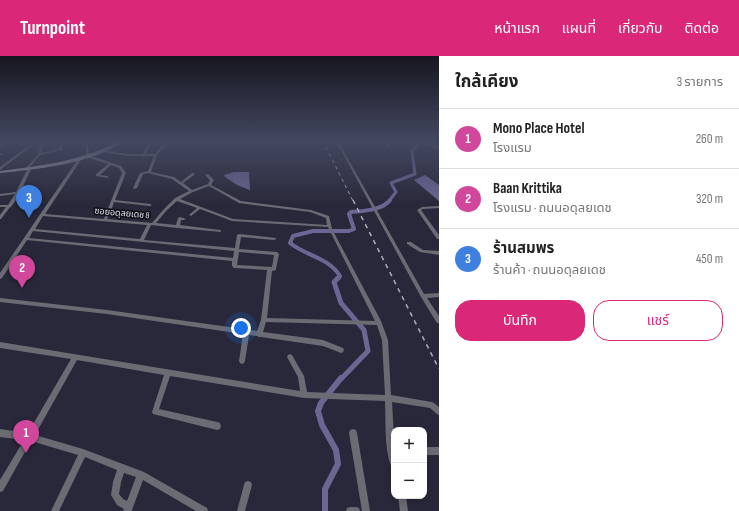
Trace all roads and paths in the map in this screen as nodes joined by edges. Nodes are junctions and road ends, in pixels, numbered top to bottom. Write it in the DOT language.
graph roads {
  1 [pos="9,162"];
  2 [pos="33,162"];
  3 [pos="66,162"];
  4 [pos="78,162"];
  5 [pos="105,162"];
  6 [pos="154,162"];
  7 [pos="349,162"];
  8 [pos="110,164"];
  9 [pos="0,169"];
  10 [pos="28,169"];
  11 [pos="150,171"];
  12 [pos="0,172"];
  13 [pos="193,174"];
  14 [pos="207,175"];
  15 [pos="107,177"];
  16 [pos="181,183"];
  17 [pos="209,185"];
  18 [pos="135,188"];
  19 [pos="190,190"];
  20 [pos="18,193"];
  21 [pos="0,195"];
  22 [pos="176,200"];
  23 [pos="113,201"];
  24 [pos="150,205"];
  25 [pos="0,206"];
  26 [pos="10,206"];
  27 [pos="439,207"];
  28 [pos="199,208"];
  29 [pos="108,212"];
  30 [pos="43,215"];
  31 [pos="133,215"];
  32 [pos="191,215"];
  33 [pos="0,218"];
  34 [pos="184,219"];
  35 [pos="105,220"];
  36 [pos="151,224"];
  37 [pos="177,227"];
  38 [pos="330,229"];
  39 [pos="32,230"];
  40 [pos="220,231"];
  41 [pos="54,233"];
  42 [pos="100,237"];
  43 [pos="439,238"];
  44 [pos="26,239"];
  45 [pos="274,240"];
  46 [pos="47,241"];
  47 [pos="141,241"];
  48 [pos="409,243"];
  49 [pos="94,246"];
  50 [pos="236,250"];
  51 [pos="439,253"];
  52 [pos="234,260"];
  53 [pos="270,269"];
  54 [pos="0,277"];
  55 [pos="439,295"];
  56 [pos="423,296"];
  57 [pos="0,300"];
  58 [pos="264,320"];
  59 [pos="439,321"];
  60 [pos="379,322"];
  61 [pos="246,333"];
  62 [pos="259,335"];
  63 [pos="0,345"];
  64 [pos="341,350"];
  65 [pos="290,357"];
  66 [pos="75,358"];
  67 [pos="242,362"];
  68 [pos="168,373"];
  69 [pos="304,395"];
  70 [pos="387,398"];
  71 [pos="439,412"];
  72 [pos="217,426"];
  73 [pos="0,433"];
  74 [pos="353,433"];
  75 [pos="31,437"];
  76 [pos="391,440"];
  77 [pos="427,451"];
  78 [pos="438,451"];
  79 [pos="83,453"];
  80 [pos="122,468"];
  81 [pos="141,475"];
  82 [pos="248,485"];
  83 [pos="0,488"];
  84 [pos="402,499"];
  85 [pos="128,509"];
  86 [pos="54,511"];
  87 [pos="204,511"];
  88 [pos="241,511"];
  89 [pos="350,511"];
  90 [pos="356,511"];
  91 [pos="366,511"];
  92 [pos="404,511"];
  1 -- 9 [label="street"];
  2 -- 10 [label="street"];
  3 -- 10 [label="street"];
  4 -- 30 [label="street"];
  5 -- 8 [label="street"];
  6 -- 11 [label="street"];
  7 -- 56 [label="street"];
  8 -- 15 [label="street"];
  8 -- 23 [label="street"];
  10 -- 12 [label="street"];
  10 -- 20 [label="street"];
  11 -- 16 [label="street"];
  11 -- 18 [label="street"];
  13 -- 16 [label="street"];
  14 -- 17 [label="street"];
  16 -- 19 [label="street"];
  17 -- 19 [label="street, ซอยอดุลยเดช 8"];
  17 -- 38 [label="street"];
  19 -- 22 [label="street, ซอยอดุลยเดช 8"];
  20 -- 21 [label="street"];
  20 -- 26 [label="street"];
  22 -- 28 [label="street"];
  22 -- 36 [label="street, ซอยอดุลยเดช 8"];
  23 -- 24 [label="street"];
  23 -- 29 [label="street"];
  25 -- 26 [label="street"];
  26 -- 33 [label="street"];
  27 -- 43 [label="street"];
  28 -- 32 [label="street"];
  28 -- 38 [label="street"];
  29 -- 31 [label="street"];
  29 -- 35 [label="street"];
  30 -- 35 [label="street, ซอยอดุลยเดช 8"];
  30 -- 39 [label="street"];
  34 -- 37 [label="street"];
  35 -- 36 [label="street, ซอยอดุลยเดช 8"];
  36 -- 37 [label="street"];
  36 -- 47 [label="street"];
  37 -- 40 [label="street"];
  38 -- 60 [label="street"];
  39 -- 41 [label="street"];
  39 -- 44 [label="street"];
  41 -- 42 [label="street"];
  41 -- 46 [label="street"];
  42 -- 47 [label="street"];
  42 -- 49 [label="street"];
  44 -- 46 [label="street"];
  44 -- 54 [label="street"];
  45 -- 50 [label="street"];
  46 -- 49 [label="street"];
  47 -- 50 [label="street"];
  48 -- 51 [label="street"];
  49 -- 52 [label="street"];
  50 -- 52 [label="street"];
  50 -- 53 [label="street"];
  52 -- 53 [label="street"];
  53 -- 58 [label="street"];
  55 -- 56 [label="street"];
  56 -- 59 [label="street"];
  57 -- 61 [label="street"];
  58 -- 60 [label="street"];
  58 -- 62 [label="street"];
  60 -- 70 [label="street"];
  61 -- 62 [label="street"];
  61 -- 67 [label="street"];
  62 -- 64 [label="street"];
  63 -- 66 [label="street"];
  65 -- 69 [label="street"];
  66 -- 68 [label="street"];
  66 -- 75 [label="street"];
  68 -- 69 [label="street"];
  68 -- 72 [label="street"];
  69 -- 70 [label="street"];
  70 -- 71 [label="street"];
  70 -- 76 [label="street"];
  73 -- 75 [label="street"];
  74 -- 91 [label="street"];
  75 -- 79 [label="street"];
  75 -- 83 [label="street"];
  77 -- 78 [label="street"];
  79 -- 80 [label="street"];
  79 -- 86 [label="street"];
  80 -- 81 [label="street"];
  80 -- 85 [label="street"];
  81 -- 85 [label="street"];
  81 -- 87 [label="street"];
  82 -- 88 [label="street"];
  84 -- 92 [label="street"];
  89 -- 90 [label="street"];
}
